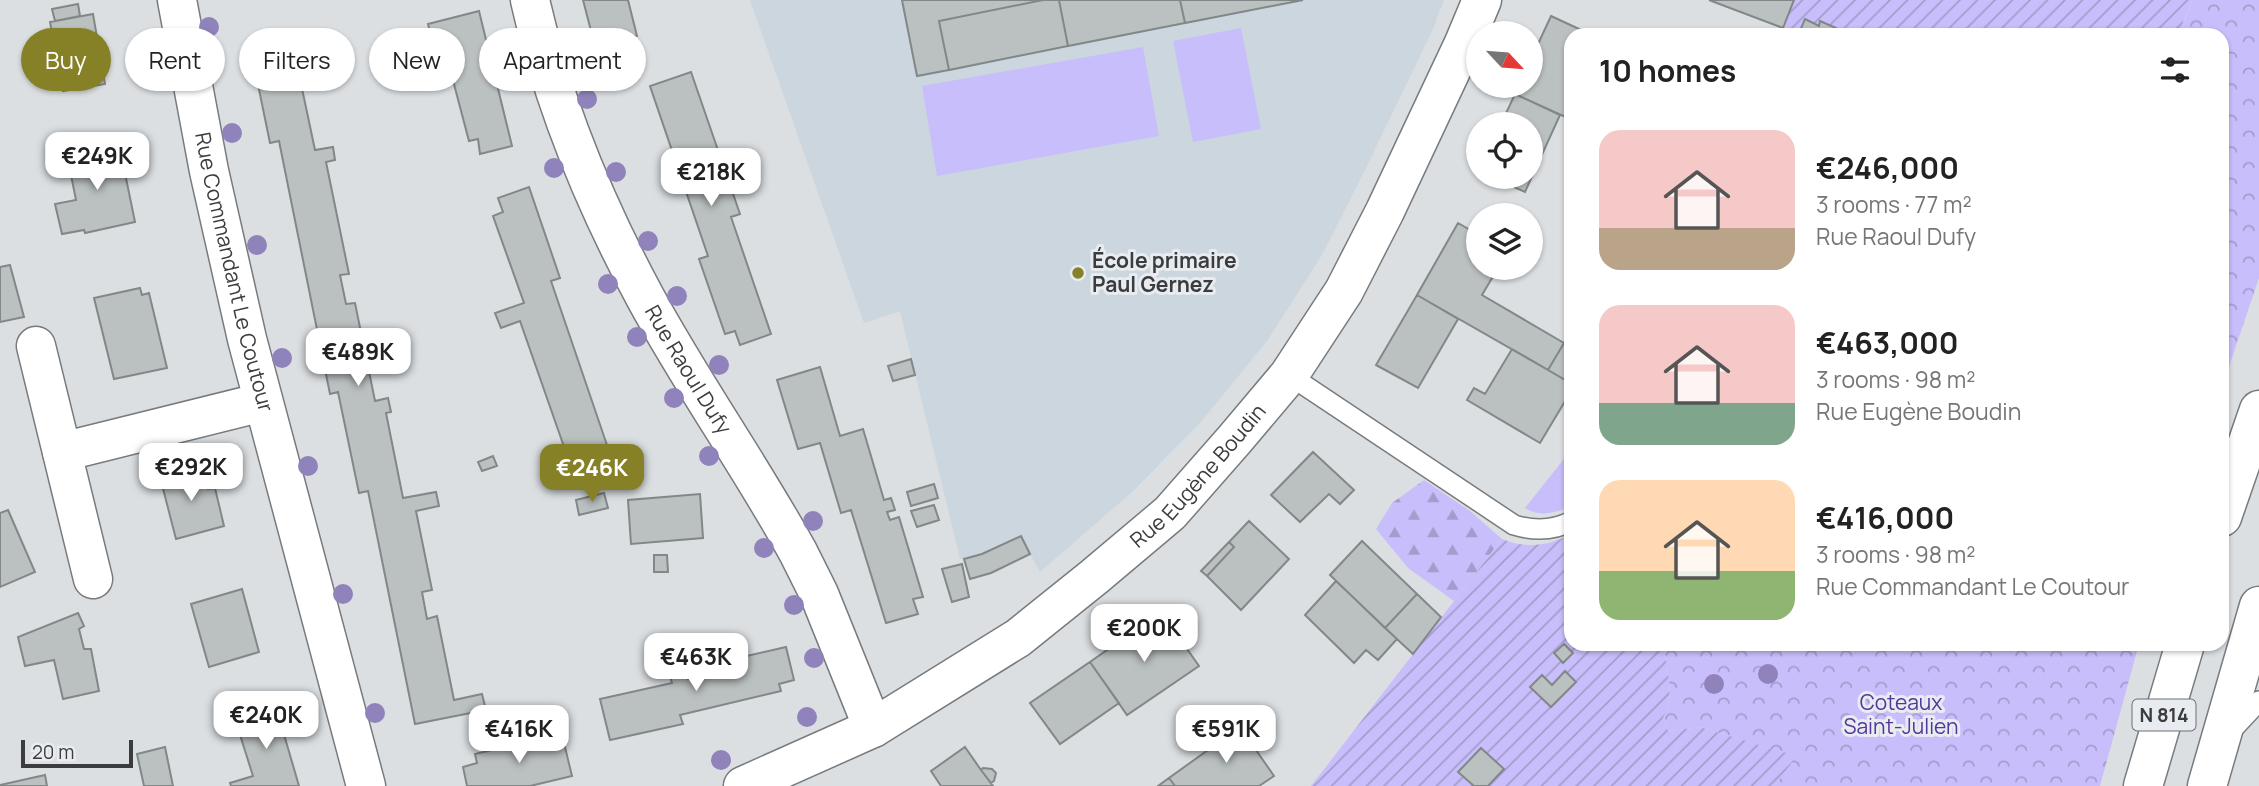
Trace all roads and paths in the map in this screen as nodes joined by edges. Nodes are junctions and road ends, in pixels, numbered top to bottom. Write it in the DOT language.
graph roads {
  1 [pos="177,0"];
  2 [pos="530,0"];
  3 [pos="1482,0"];
  4 [pos="36,346"];
  5 [pos="1289,375"];
  6 [pos="263,402"];
  7 [pos="2259,410"];
  8 [pos="62,453"];
  9 [pos="2229,497"];
  10 [pos="1564,524"];
  11 [pos="93,579"];
  12 [pos="2259,606"];
  13 [pos="2183,651"];
  14 [pos="2259,701"];
  15 [pos="873,728"];
  16 [pos="2219,744"];
  17 [pos="366,786"];
  18 [pos="743,786"];
  19 [pos="2143,786"];
  20 [pos="2207,786"];
  1 -- 6 [label="main road, Rue Commandant Le Coutour"];
  2 -- 15 [label="main road, Rue Raoul Dufy"];
  3 -- 5 [label="main road, Rue Eugène Boudin"];
  4 -- 8 [label="main road"];
  5 -- 10 [label="lane"];
  5 -- 15 [label="main road, Rue Eugène Boudin"];
  6 -- 8 [label="main road"];
  6 -- 17 [label="main road, Rue Commandant Le Coutour"];
  7 -- 9 [label="main road"];
  8 -- 11 [label="main road"];
  12 -- 16 [label="main road, N 814"];
  13 -- 19 [label="main road, N 814"];
  14 -- 16 [label="lane"];
  15 -- 18 [label="main road, Rue Eugène Boudin"];
  16 -- 20 [label="main road, N 814"];
}
